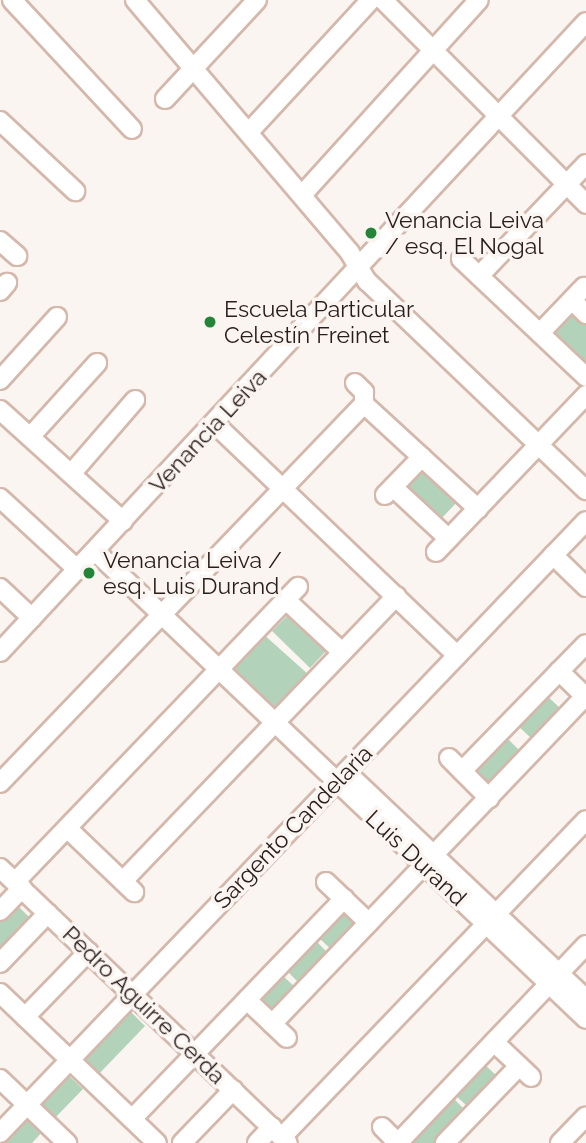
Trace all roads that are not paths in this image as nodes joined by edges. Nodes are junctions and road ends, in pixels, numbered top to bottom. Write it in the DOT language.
graph roads {
  1 [pos="12,0"];
  2 [pos="257,0"];
  3 [pos="371,0"];
  4 [pos="383,0"];
  5 [pos="479,0"];
  6 [pos="138,1"];
  7 [pos="585,26"];
  8 [pos="432,52"];
  9 [pos="194,68"];
  10 [pos="165,99"];
  11 [pos="496,118"];
  12 [pos="0,121"];
  13 [pos="132,129"];
  14 [pos="249,132"];
  15 [pos="586,164"];
  16 [pos="566,185"];
  17 [pos="75,191"];
  18 [pos="302,195"];
  19 [pos="586,204"];
  20 [pos="0,240"];
  21 [pos="17,256"];
  22 [pos="461,259"];
  23 [pos="358,267"];
  24 [pos="479,276"];
  25 [pos="578,294"];
  26 [pos="586,314"];
  27 [pos="57,317"];
  28 [pos="540,334"];
  29 [pos="97,363"];
  30 [pos="586,377"];
  31 [pos="0,380"];
  32 [pos="355,383"];
  33 [pos="586,395"];
  34 [pos="135,400"];
  35 [pos="364,404"];
  36 [pos="0,410"];
  37 [pos="215,424"];
  38 [pos="30,437"];
  39 [pos="538,445"];
  40 [pos="422,457"];
  41 [pos="71,474"];
  42 [pos="283,488"];
  43 [pos="586,490"];
  44 [pos="0,498"];
  45 [pos="478,509"];
  46 [pos="123,521"];
  47 [pos="586,521"];
  48 [pos="449,538"];
  49 [pos="95,551"];
  50 [pos="436,552"];
  51 [pos="553,555"];
  52 [pos="78,570"];
  53 [pos="586,587"];
  54 [pos="0,588"];
  55 [pos="396,596"];
  56 [pos="162,615"];
  57 [pos="32,618"];
  58 [pos="586,644"];
  59 [pos="0,652"];
  60 [pos="342,652"];
  61 [pos="457,655"];
  62 [pos="219,670"];
  63 [pos="559,671"];
  64 [pos="586,697"];
  65 [pos="275,723"];
  66 [pos="341,777"];
  67 [pos="0,783"];
  68 [pos="489,798"];
  69 [pos="586,820"];
  70 [pos="67,828"];
  71 [pos="429,860"];
  72 [pos="0,868"];
  73 [pos="326,882"];
  74 [pos="19,885"];
  75 [pos="344,899"];
  76 [pos="0,911"];
  77 [pos="48,913"];
  78 [pos="491,919"];
  79 [pos="369,923"];
  80 [pos="586,945"];
  81 [pos="88,952"];
  82 [pos="0,963"];
  83 [pos="554,978"];
  84 [pos="0,993"];
  85 [pos="133,995"];
  86 [pos="586,999"];
  87 [pos="247,1000"];
  88 [pos="25,1017"];
  89 [pos="586,1019"];
  90 [pos="272,1024"];
  91 [pos="287,1038"];
  92 [pos="494,1042"];
  93 [pos="195,1054"];
  94 [pos="70,1060"];
  95 [pos="0,1079"];
  96 [pos="233,1090"];
  97 [pos="27,1105"];
  98 [pos="586,1116"];
  99 [pos="132,1119"];
  100 [pos="382,1127"];
  101 [pos="0,1133"];
  102 [pos="281,1136"];
  103 [pos="67,1143"];
  104 [pos="157,1143"];
  105 [pos="182,1143"];
  106 [pos="257,1143"];
  107 [pos="398,1143"];
  108 [pos="445,1143"];
  109 [pos="560,1143"];
  1 -- 13 [label="street"];
  2 -- 9 [label="street"];
  3 -- 14 [label="street"];
  4 -- 8 [label="street"];
  5 -- 8 [label="street"];
  6 -- 9 [label="street"];
  7 -- 11 [label="street, Venancia Leiva"];
  8 -- 11 [label="street"];
  8 -- 18 [label="street"];
  9 -- 10 [label="street"];
  9 -- 14 [label="street"];
  11 -- 16 [label="street"];
  11 -- 23 [label="street, Venancia Leiva"];
  12 -- 17 [label="street"];
  14 -- 18 [label="street"];
  15 -- 16 [label="street"];
  16 -- 19 [label="street"];
  16 -- 24 [label="street"];
  18 -- 23 [label="street"];
  20 -- 21 [label="street"];
  22 -- 24 [label="street"];
  23 -- 37 [label="street, Venancia Leiva"];
  23 -- 39 [label="street"];
  24 -- 28 [label="street"];
  25 -- 26 [label="street"];
  25 -- 28 [label="street"];
  27 -- 31 [label="street"];
  28 -- 30 [label="street"];
  29 -- 38 [label="street"];
  32 -- 35 [label="street"];
  33 -- 39 [label="street"];
  34 -- 41 [label="street"];
  35 -- 40 [label="street"];
  35 -- 42 [label="street"];
  36 -- 38 [label="street"];
  37 -- 42 [label="street"];
  37 -- 46 [label="street, Venancia Leiva"];
  38 -- 41 [label="street"];
  39 -- 43 [label="street"];
  39 -- 45 [label="street"];
  40 -- 45 [label="street"];
  40 -- 48 [label="street"];
  41 -- 46 [label="street"];
  42 -- 55 [label="street"];
  42 -- 56 [label="street"];
  44 -- 52 [label="street"];
  45 -- 48 [label="street"];
  46 -- 49 [label="street, Venancia Leiva"];
  47 -- 51 [label="street, Sargento Candelaria"];
  48 -- 50 [label="street"];
  49 -- 52 [label="street, Venancia Leiva"];
  49 -- 56 [label="street, Luis Durand"];
  51 -- 53 [label="street"];
  51 -- 61 [label="street, Sargento Candelaria"];
  52 -- 57 [label="street, Venancia Leiva"];
  54 -- 57 [label="street"];
  55 -- 60 [label="street"];
  55 -- 61 [label="street"];
  56 -- 62 [label="street, Luis Durand"];
  56 -- 67 [label="street"];
  57 -- 59 [label="street, Venancia Leiva"];
  58 -- 63 [label="street"];
  60 -- 62 [label="street"];
  60 -- 65 [label="street"];
  61 -- 66 [label="street, Sargento Candelaria"];
  62 -- 65 [label="street, Luis Durand"];
  62 -- 70 [label="street"];
  63 -- 64 [label="street"];
  63 -- 68 [label="street"];
  64 -- 68 [label="street"];
  65 -- 66 [label="street, Luis Durand"];
  65 -- 70 [label="street"];
  66 -- 71 [label="street, Luis Durand"];
  66 -- 85 [label="street, Sargento Candelaria"];
  68 -- 71 [label="street"];
  69 -- 78 [label="street"];
  70 -- 74 [label="street"];
  71 -- 78 [label="street, Luis Durand"];
  71 -- 79 [label="street"];
  72 -- 74 [label="street, Pedro Aguirre Cerda"];
  73 -- 75 [label="street"];
  74 -- 76 [label="street"];
  74 -- 77 [label="street, Pedro Aguirre Cerda"];
  75 -- 79 [label="street"];
  75 -- 87 [label="street"];
  77 -- 81 [label="street, Pedro Aguirre Cerda"];
  77 -- 82 [label="street"];
  78 -- 83 [label="street, Luis Durand"];
  78 -- 102 [label="street"];
  79 -- 90 [label="street"];
  80 -- 83 [label="street"];
  81 -- 85 [label="street, Pedro Aguirre Cerda"];
  81 -- 88 [label="street"];
  83 -- 86 [label="street, Luis Durand"];
  83 -- 89 [label="street, Luis Durand"];
  83 -- 92 [label="street"];
  84 -- 88 [label="street"];
  85 -- 93 [label="street, Pedro Aguirre Cerda"];
  85 -- 94 [label="street, Sargento Candelaria"];
  87 -- 90 [label="street"];
  87 -- 93 [label="street"];
  88 -- 94 [label="street"];
  90 -- 91 [label="street"];
  92 -- 107 [label="street"];
  92 -- 108 [label="street"];
  93 -- 96 [label="street, Pedro Aguirre Cerda"];
  93 -- 99 [label="street"];
  94 -- 97 [label="street, Sargento Candelaria"];
  94 -- 99 [label="street"];
  95 -- 97 [label="street"];
  96 -- 102 [label="street, Pedro Aguirre Cerda"];
  96 -- 105 [label="street"];
  97 -- 101 [label="street, Sargento Candelaria"];
  97 -- 103 [label="street"];
  98 -- 109 [label="street"];
  99 -- 104 [label="street"];
  100 -- 107 [label="street"];
  102 -- 106 [label="street"];
}
